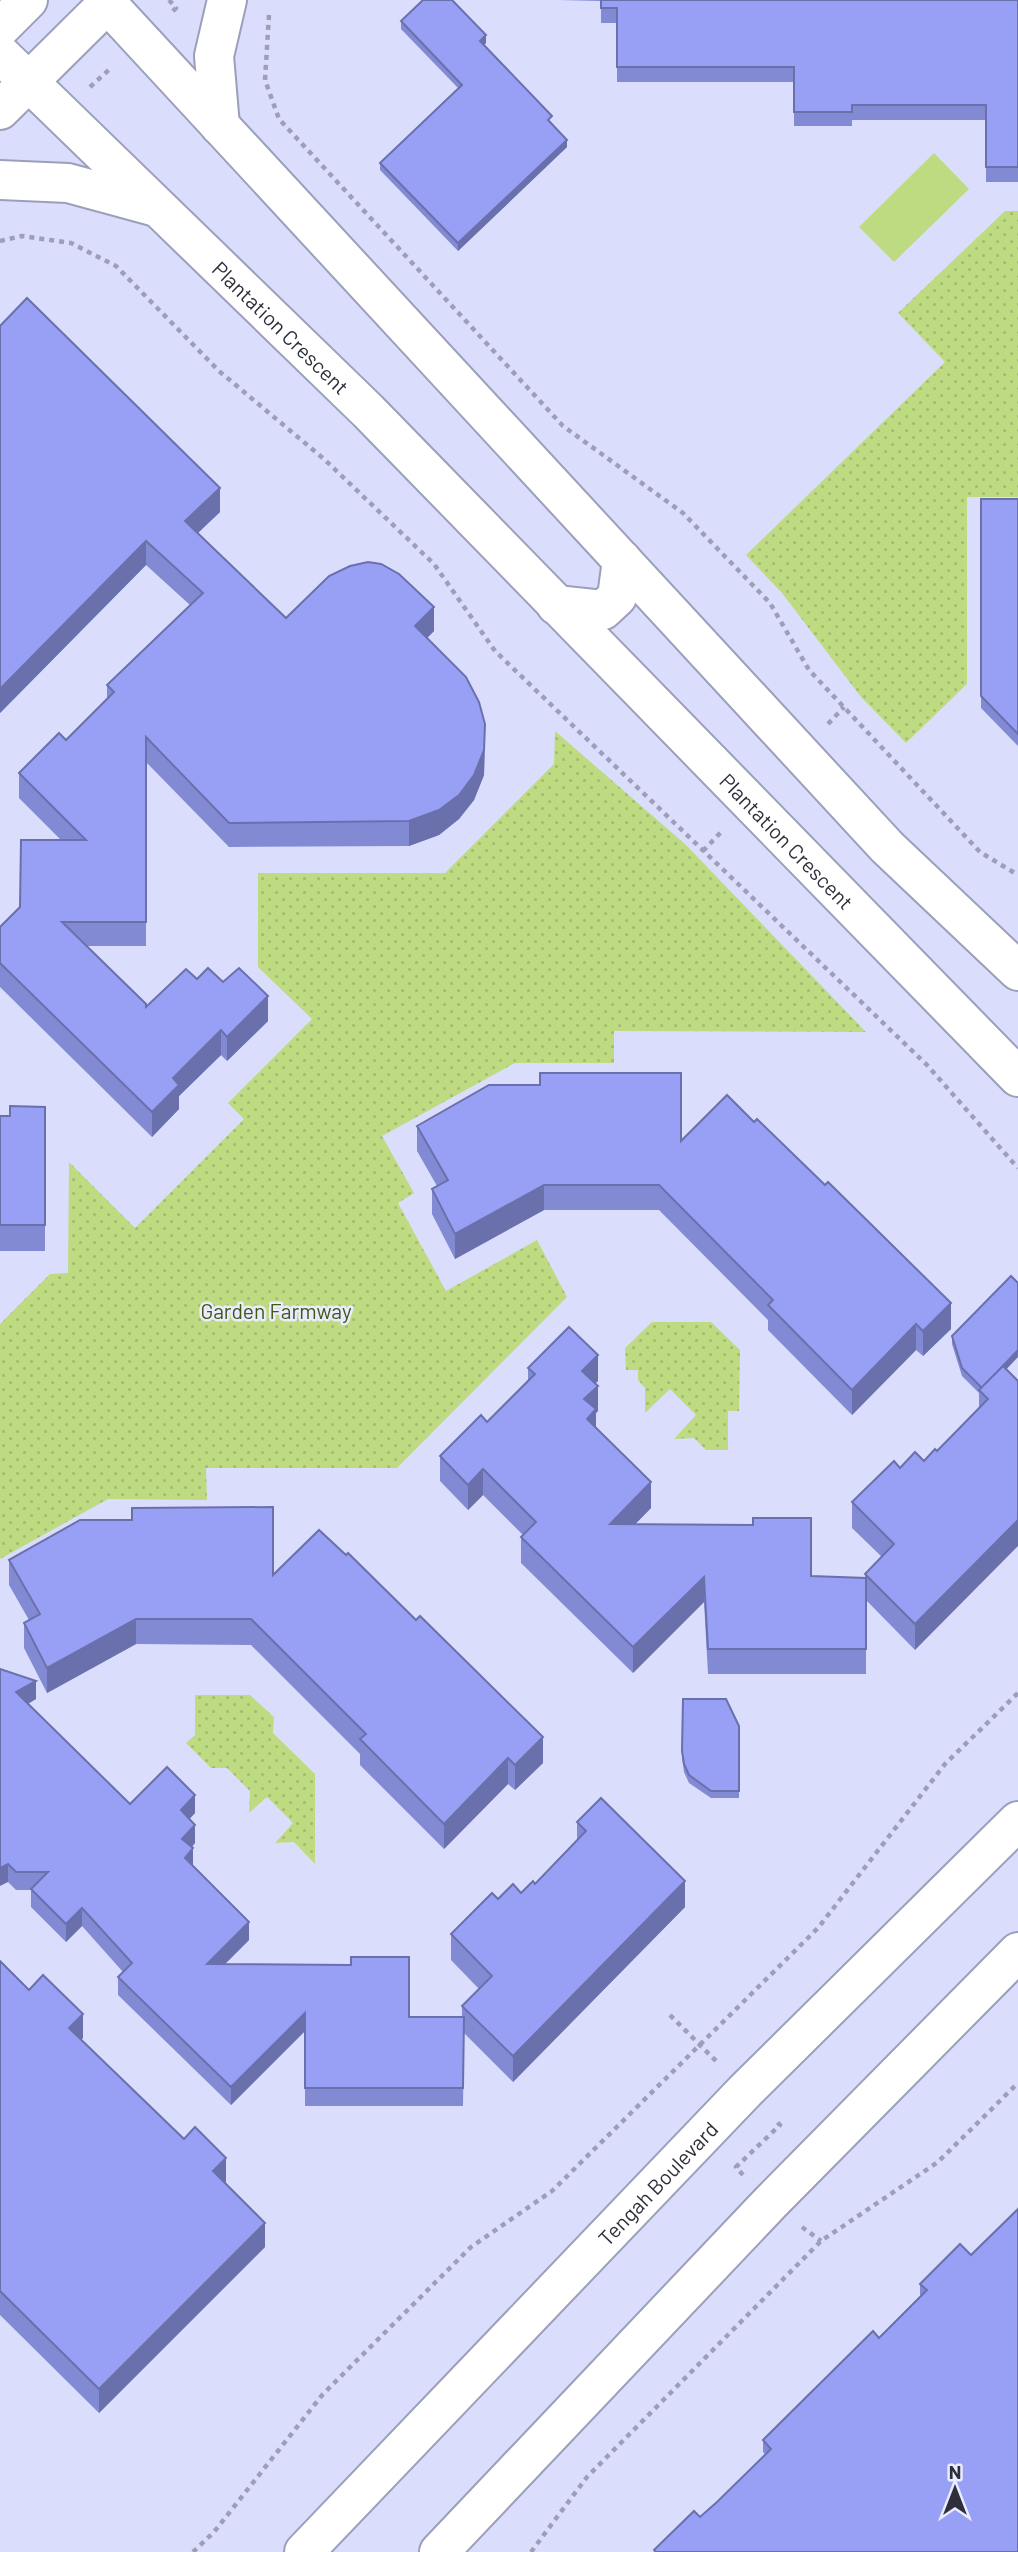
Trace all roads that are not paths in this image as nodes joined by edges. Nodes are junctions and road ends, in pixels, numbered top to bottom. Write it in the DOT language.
graph roads {
  1 [pos="28,0"];
  2 [pos="227,0"];
  3 [pos="107,1"];
  4 [pos="0,28"];
  5 [pos="0,54"];
  6 [pos="29,82"];
  7 [pos="0,110"];
  8 [pos="220,126"];
  9 [pos="0,180"];
  10 [pos="158,207"];
  11 [pos="622,560"];
  12 [pos="556,605"];
  13 [pos="1018,971"];
  14 [pos="1018,1077"];
  15 [pos="1018,1821"];
  16 [pos="1018,1952"];
  17 [pos="304,2552"];
  18 [pos="439,2552"];
  1 -- 4 [label="street"];
  2 -- 8 [label="street"];
  3 -- 6 [label="street"];
  3 -- 8 [label="street"];
  5 -- 6 [label="street, Plantation Crescent"];
  6 -- 7 [label="street"];
  6 -- 10 [label="street, Plantation Crescent"];
  8 -- 11 [label="street"];
  9 -- 10 [label="street"];
  10 -- 12 [label="street, Plantation Crescent"];
  11 -- 12 [label="street"];
  11 -- 13 [label="street"];
  12 -- 14 [label="street, Plantation Crescent"];
  15 -- 17 [label="street, Tengah Boulevard"];
  16 -- 18 [label="street"];
}
